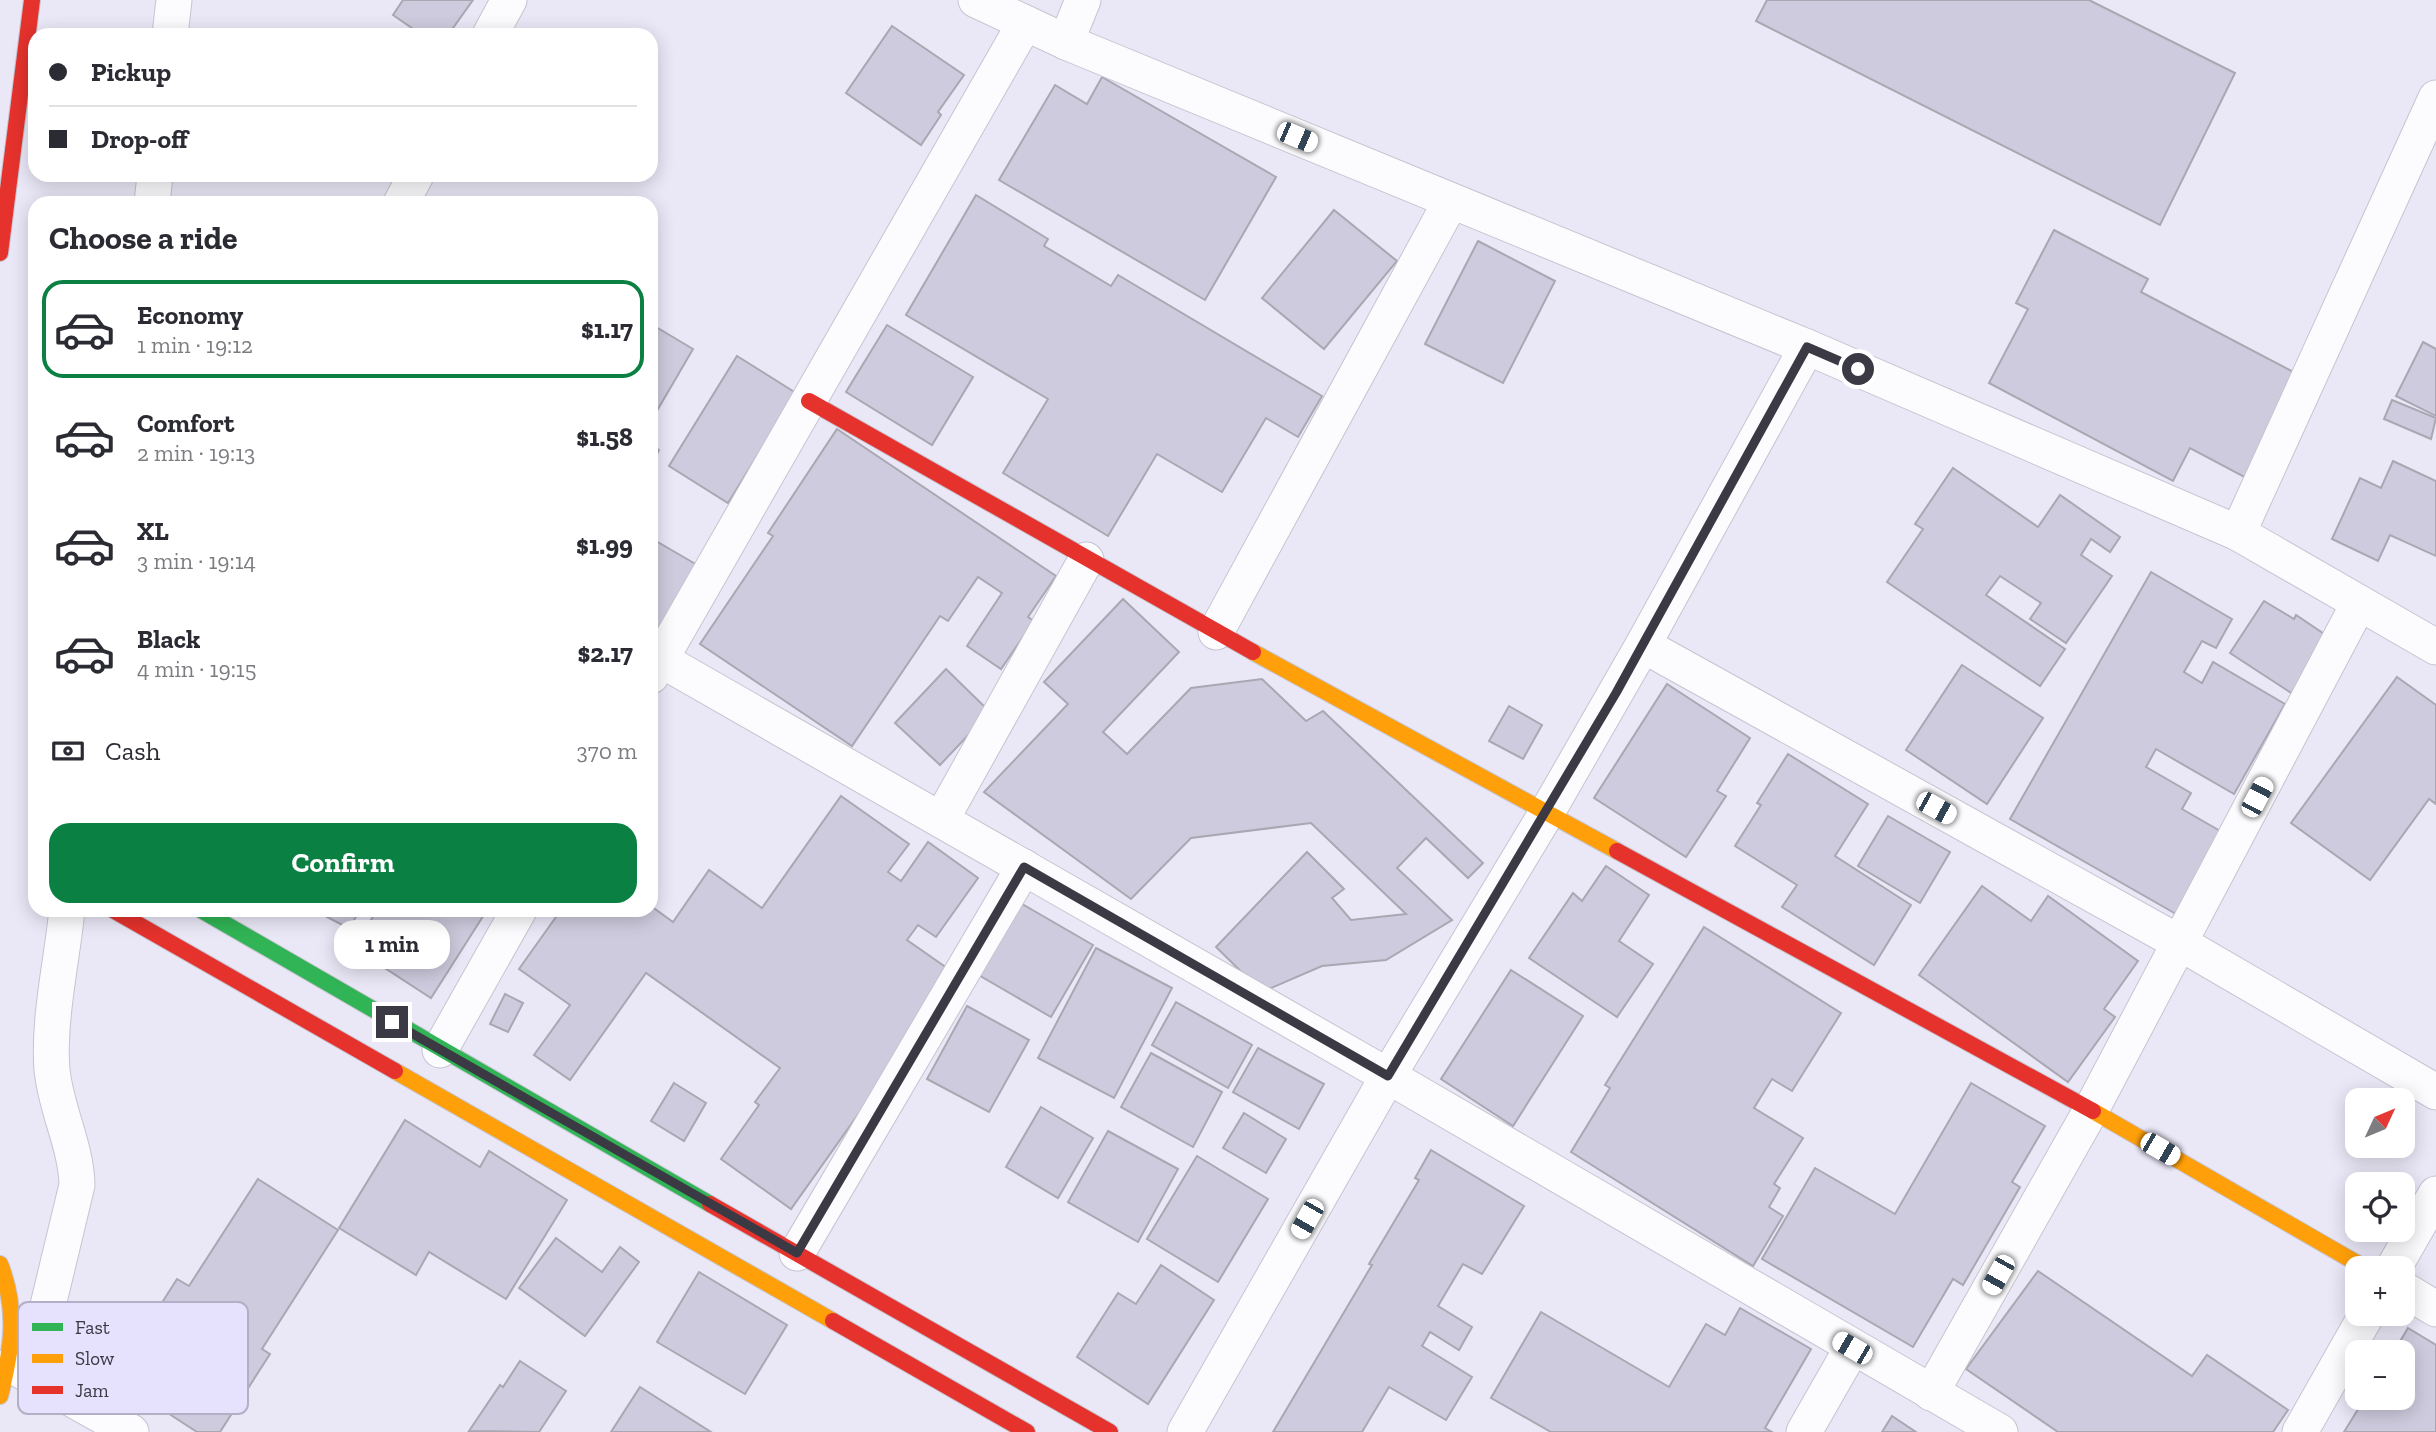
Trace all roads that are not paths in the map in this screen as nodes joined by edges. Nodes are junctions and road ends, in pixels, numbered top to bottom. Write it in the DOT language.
graph roads {
  1 [pos="32,0"];
  2 [pos="174,0"];
  3 [pos="509,0"];
  4 [pos="976,0"];
  5 [pos="1083,0"];
  6 [pos="1025,23"];
  7 [pos="28,28"];
  8 [pos="171,28"];
  9 [pos="494,28"];
  10 [pos="28,32"];
  11 [pos="1066,42"];
  12 [pos="2436,99"];
  13 [pos="1451,201"];
  14 [pos="0,253"];
  15 [pos="1807,347"];
  16 [pos="810,401"];
  17 [pos="2238,533"];
  18 [pos="1086,559"];
  19 [pos="2360,603"];
  20 [pos="1216,632"];
  21 [pos="1643,645"];
  22 [pos="2436,647"];
  23 [pos="658,656"];
  24 [pos="658,665"];
  25 [pos="1546,814"];
  26 [pos="941,820"];
  27 [pos="1024,867"];
  28 [pos="66,917"];
  29 [pos="125,917"];
  30 [pos="213,917"];
  31 [pos="515,917"];
  32 [pos="2180,943"];
  33 [pos="440,1050"];
  34 [pos="1388,1076"];
  35 [pos="2436,1093"];
  36 [pos="2091,1110"];
  37 [pos="2436,1195"];
  38 [pos="797,1253"];
  39 [pos="2345,1256"];
  40 [pos="2401,1256"];
  41 [pos="0,1264"];
  42 [pos="2415,1296"];
  43 [pos="38,1302"];
  44 [pos="2436,1309"];
  45 [pos="2360,1326"];
  46 [pos="1852,1348"];
  47 [pos="13,1378"];
  48 [pos="1931,1393"];
  49 [pos="92,1414"];
  50 [pos="131,1432"];
  51 [pos="1027,1432"];
  52 [pos="1110,1432"];
  53 [pos="1185,1432"];
  54 [pos="1804,1432"];
  55 [pos="2000,1432"];
  56 [pos="2300,1432"];
  1 -- 7 [label="street"];
  2 -- 8 [label="street"];
  3 -- 9 [label="street"];
  4 -- 6 [label="street"];
  5 -- 11 [label="street"];
  6 -- 11 [label="street"];
  6 -- 16 [label="street"];
  10 -- 14 [label="street"];
  11 -- 13 [label="street"];
  12 -- 17 [label="street"];
  13 -- 15 [label="street"];
  13 -- 20 [label="street"];
  15 -- 17 [label="street"];
  15 -- 21 [label="street"];
  16 -- 18 [label="street"];
  16 -- 23 [label="street"];
  17 -- 19 [label="street"];
  18 -- 20 [label="street"];
  18 -- 26 [label="street"];
  19 -- 22 [label="street"];
  19 -- 32 [label="street"];
  20 -- 25 [label="street"];
  21 -- 25 [label="street"];
  21 -- 32 [label="street"];
  24 -- 26 [label="street"];
  25 -- 34 [label="street"];
  25 -- 36 [label="street"];
  26 -- 27 [label="street"];
  27 -- 34 [label="street"];
  27 -- 38 [label="street"];
  28 -- 43 [label="street"];
  29 -- 51 [label="street"];
  30 -- 33 [label="street"];
  31 -- 33 [label="street"];
  32 -- 35 [label="street"];
  32 -- 36 [label="street"];
  33 -- 38 [label="street"];
  34 -- 46 [label="street"];
  34 -- 53 [label="street"];
  36 -- 39 [label="street"];
  36 -- 48 [label="street"];
  37 -- 40 [label="street"];
  38 -- 52 [label="street"];
  41 -- 47 [label="street"];
  42 -- 44 [label="street"];
  45 -- 56 [label="street"];
  46 -- 48 [label="street"];
  46 -- 54 [label="street"];
  48 -- 55 [label="street"];
  49 -- 50 [label="street"];
}
